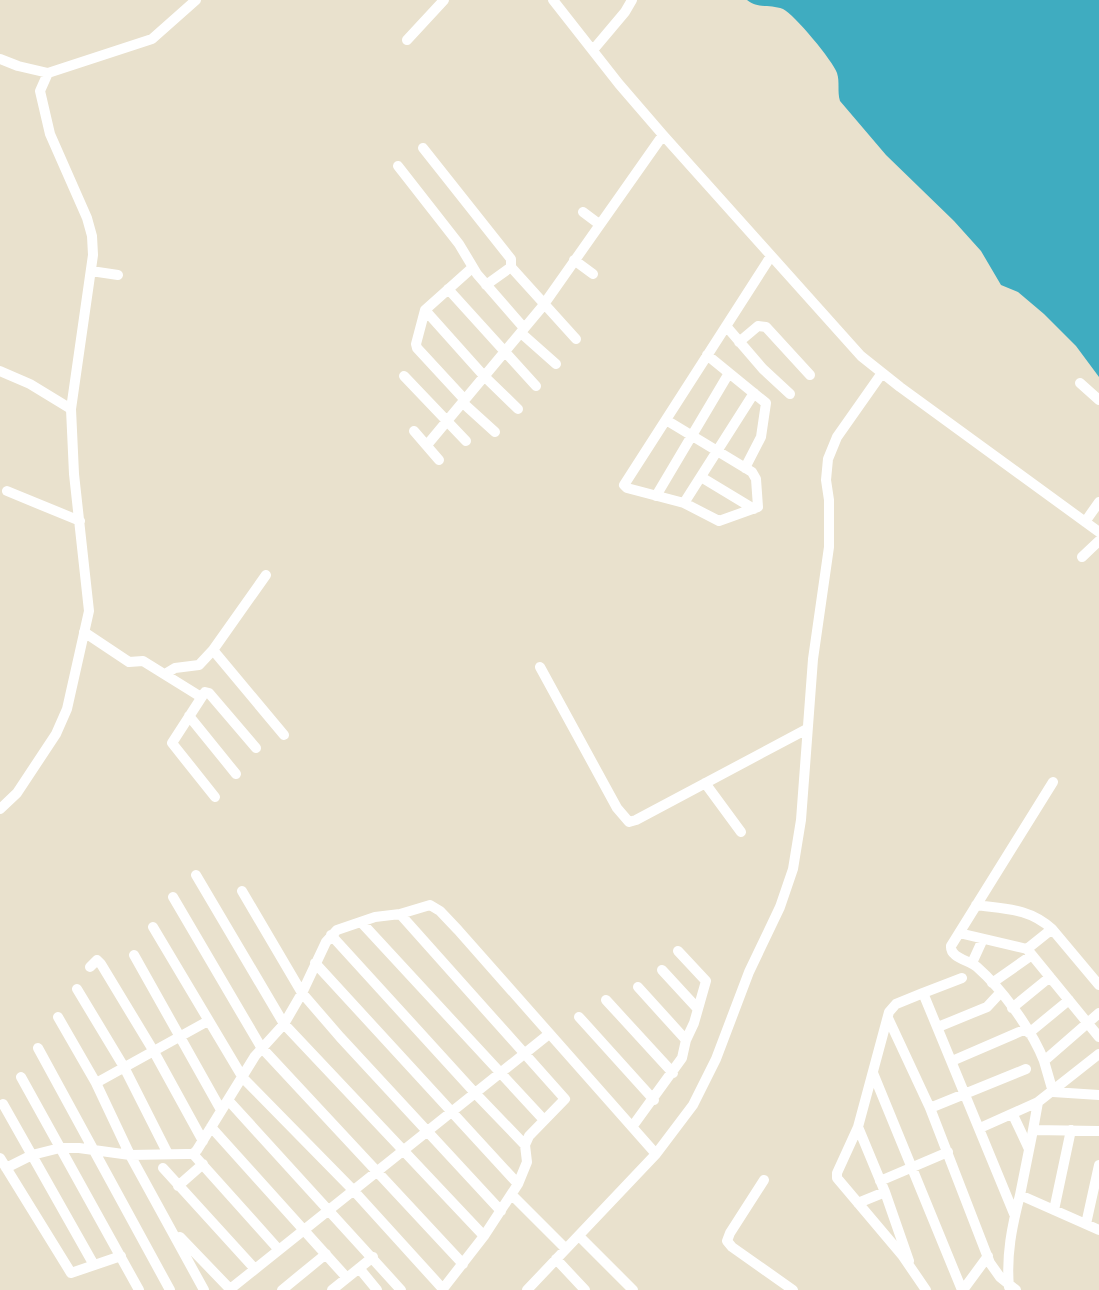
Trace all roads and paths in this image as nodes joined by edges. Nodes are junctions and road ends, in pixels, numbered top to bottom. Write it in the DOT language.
graph roads {
  1 [pos="196,0"];
  2 [pos="444,0"];
  3 [pos="553,0"];
  4 [pos="632,0"];
  5 [pos="406,40"];
  6 [pos="593,50"];
  7 [pos="0,59"];
  8 [pos="48,73"];
  9 [pos="663,135"];
  10 [pos="423,148"];
  11 [pos="398,166"];
  12 [pos="583,212"];
  13 [pos="599,224"];
  14 [pos="771,256"];
  15 [pos="574,260"];
  16 [pos="511,267"];
  17 [pos="472,268"];
  18 [pos="91,271"];
  19 [pos="118,274"];
  20 [pos="593,274"];
  21 [pos="486,285"];
  22 [pos="448,289"];
  23 [pos="544,304"];
  24 [pos="425,310"];
  25 [pos="726,326"];
  26 [pos="522,330"];
  27 [pos="576,339"];
  28 [pos="739,342"];
  29 [pos="505,352"];
  30 [pos="707,355"];
  31 [pos="556,364"];
  32 [pos="0,371"];
  33 [pos="729,373"];
  34 [pos="882,373"];
  35 [pos="810,375"];
  36 [pos="404,376"];
  37 [pos="484,376"];
  38 [pos="1080,383"];
  39 [pos="536,386"];
  40 [pos="781,386"];
  41 [pos="754,393"];
  42 [pos="790,394"];
  43 [pos="1099,400"];
  44 [pos="464,401"];
  45 [pos="766,403"];
  46 [pos="71,409"];
  47 [pos="518,410"];
  48 [pos="666,420"];
  49 [pos="447,421"];
  50 [pos="414,431"];
  51 [pos="495,432"];
  52 [pos="691,435"];
  53 [pos="465,441"];
  54 [pos="427,445"];
  55 [pos="717,451"];
  56 [pos="439,460"];
  57 [pos="746,468"];
  58 [pos="701,477"];
  59 [pos="7,491"];
  60 [pos="656,496"];
  61 [pos="1099,502"];
  62 [pos="684,503"];
  63 [pos="754,509"];
  64 [pos="80,521"];
  65 [pos="1085,522"];
  66 [pos="1099,532"];
  67 [pos="1099,541"];
  68 [pos="1082,557"];
  69 [pos="266,575"];
  70 [pos="84,632"];
  71 [pos="213,650"];
  72 [pos="540,667"];
  73 [pos="165,674"];
  74 [pos="201,698"];
  75 [pos="189,716"];
  76 [pos="807,729"];
  77 [pos="284,735"];
  78 [pos="256,748"];
  79 [pos="236,774"];
  80 [pos="1053,782"];
  81 [pos="705,783"];
  82 [pos="214,797"];
  83 [pos="0,809"];
  84 [pos="741,832"];
  85 [pos="196,875"];
  86 [pos="242,891"];
  87 [pos="172,897"];
  88 [pos="976,905"];
  89 [pos="400,914"];
  90 [pos="361,922"];
  91 [pos="153,927"];
  92 [pos="1052,930"];
  93 [pos="959,933"];
  94 [pos="331,935"];
  95 [pos="983,939"];
  96 [pos="678,951"];
  97 [pos="1030,952"];
  98 [pos="134,955"];
  99 [pos="315,963"];
  100 [pos="972,963"];
  101 [pos="90,967"];
  102 [pos="662,970"];
  103 [pos="1050,977"];
  104 [pos="962,978"];
  105 [pos="992,983"];
  106 [pos="1099,986"];
  107 [pos="638,987"];
  108 [pos="77,989"];
  109 [pos="302,993"];
  110 [pos="923,993"];
  111 [pos="1000,993"];
  112 [pos="606,1000"];
  113 [pos="1070,1000"];
  114 [pos="697,1008"];
  115 [pos="1012,1008"];
  116 [pos="1099,1013"];
  117 [pos="58,1017"];
  118 [pos="579,1017"];
  119 [pos="888,1017"];
  120 [pos="208,1021"];
  121 [pos="1088,1023"];
  122 [pos="284,1024"];
  123 [pos="938,1027"];
  124 [pos="1028,1031"];
  125 [pos="549,1034"];
  126 [pos="180,1036"];
  127 [pos="1099,1037"];
  128 [pos="686,1040"];
  129 [pos="261,1047"];
  130 [pos="38,1048"];
  131 [pos="153,1050"];
  132 [pos="523,1054"];
  133 [pos="1099,1054"];
  134 [pos="952,1061"];
  135 [pos="1044,1061"];
  136 [pos="124,1067"];
  137 [pos="1026,1069"];
  138 [pos="673,1072"];
  139 [pos="873,1073"];
  140 [pos="500,1074"];
  141 [pos="21,1077"];
  142 [pos="243,1078"];
  143 [pos="96,1083"];
  144 [pos="1053,1092"];
  145 [pos="476,1093"];
  146 [pos="966,1093"];
  147 [pos="1099,1095"];
  148 [pos="228,1100"];
  149 [pos="654,1100"];
  150 [pos="1038,1102"];
  151 [pos="3,1104"];
  152 [pos="930,1108"];
  153 [pos="221,1110"];
  154 [pos="452,1113"];
  155 [pos="1013,1114"];
  156 [pos="544,1120"];
  157 [pos="211,1127"];
  158 [pos="632,1127"];
  159 [pos="858,1127"];
  160 [pos="980,1128"];
  161 [pos="1033,1130"];
  162 [pos="1071,1130"];
  163 [pos="1099,1131"];
  164 [pos="428,1132"];
  165 [pos="203,1141"];
  166 [pos="525,1145"];
  167 [pos="60,1148"];
  168 [pos="1029,1149"];
  169 [pos="94,1150"];
  170 [pos="402,1152"];
  171 [pos="948,1152"];
  172 [pos="168,1154"];
  173 [pos="193,1154"];
  174 [pos="32,1155"];
  175 [pos="130,1155"];
  176 [pos="656,1155"];
  177 [pos="3,1163"];
  178 [pos="203,1164"];
  179 [pos="1099,1165"];
  180 [pos="912,1167"];
  181 [pos="163,1168"];
  182 [pos="378,1171"];
  183 [pos="764,1180"];
  184 [pos="880,1181"];
  185 [pos="178,1186"];
  186 [pos="515,1189"];
  187 [pos="354,1191"];
  188 [pos="885,1192"];
  189 [pos="1020,1195"];
  190 [pos="858,1203"];
  191 [pos="329,1210"];
  192 [pos="501,1210"];
  193 [pos="1054,1210"];
  194 [pos="1015,1216"];
  195 [pos="1086,1224"];
  196 [pos="171,1228"];
  197 [pos="305,1230"];
  198 [pos="1099,1230"];
  199 [pos="483,1236"];
  200 [pos="579,1236"];
  201 [pos="566,1249"];
  202 [pos="279,1250"];
  203 [pos="326,1254"];
  204 [pos="121,1256"];
  205 [pos="987,1256"];
  206 [pos="373,1257"];
  207 [pos="556,1259"];
  208 [pos="463,1264"];
  209 [pos="94,1265"];
  210 [pos="359,1268"];
  211 [pos="255,1269"];
  212 [pos="911,1269"];
  213 [pos="347,1278"];
  214 [pos="445,1287"];
  215 [pos="1011,1288"];
  216 [pos="335,1289"];
  217 [pos="582,1289"];
  218 [pos="139,1290"];
  219 [pos="170,1290"];
  220 [pos="204,1290"];
  221 [pos="230,1290"];
  222 [pos="282,1290"];
  223 [pos="377,1290"];
  224 [pos="401,1290"];
  225 [pos="459,1290"];
  226 [pos="526,1290"];
  227 [pos="633,1290"];
  228 [pos="793,1290"];
  229 [pos="926,1290"];
  230 [pos="962,1290"];
  1 -- 8 [label="street"];
  2 -- 5 [label="street"];
  3 -- 6 [label="street"];
  4 -- 6 [label="street"];
  6 -- 9 [label="street"];
  7 -- 8 [label="street"];
  8 -- 18 [label="street"];
  9 -- 13 [label="street"];
  9 -- 14 [label="street"];
  10 -- 16 [label="street"];
  11 -- 17 [label="street"];
  12 -- 13 [label="street"];
  13 -- 15 [label="street"];
  14 -- 25 [label="street"];
  14 -- 34 [label="street"];
  15 -- 20 [label="street"];
  15 -- 23 [label="street"];
  16 -- 21 [label="street"];
  16 -- 23 [label="street"];
  17 -- 21 [label="street"];
  17 -- 22 [label="street"];
  18 -- 19 [label="street"];
  18 -- 46 [label="street"];
  21 -- 26 [label="street"];
  22 -- 24 [label="street"];
  22 -- 29 [label="street"];
  23 -- 26 [label="street"];
  23 -- 27 [label="street"];
  24 -- 37 [label="street"];
  24 -- 44 [label="street"];
  25 -- 28 [label="street"];
  25 -- 30 [label="street"];
  26 -- 29 [label="street"];
  26 -- 31 [label="street"];
  28 -- 35 [label="street"];
  28 -- 40 [label="street"];
  29 -- 37 [label="street"];
  29 -- 39 [label="street"];
  30 -- 33 [label="street"];
  30 -- 48 [label="street"];
  32 -- 46 [label="street"];
  33 -- 41 [label="street"];
  33 -- 52 [label="street"];
  34 -- 65 [label="street"];
  34 -- 76 [label="street"];
  36 -- 49 [label="street"];
  37 -- 44 [label="street"];
  37 -- 47 [label="street"];
  38 -- 43 [label="street"];
  40 -- 42 [label="street"];
  40 -- 45 [label="street"];
  41 -- 45 [label="street"];
  41 -- 55 [label="street"];
  44 -- 49 [label="street"];
  44 -- 51 [label="street"];
  45 -- 57 [label="street"];
  46 -- 64 [label="street"];
  48 -- 52 [label="street"];
  48 -- 60 [label="street"];
  49 -- 53 [label="street"];
  49 -- 54 [label="street"];
  50 -- 54 [label="street"];
  52 -- 55 [label="street"];
  52 -- 60 [label="street"];
  54 -- 56 [label="street"];
  55 -- 57 [label="street"];
  55 -- 58 [label="street"];
  57 -- 63 [label="street"];
  58 -- 62 [label="street"];
  58 -- 63 [label="street"];
  59 -- 64 [label="street"];
  60 -- 62 [label="street"];
  61 -- 65 [label="street"];
  62 -- 63 [label="street"];
  64 -- 70 [label="street"];
  65 -- 66 [label="street"];
  67 -- 68 [label="street"];
  69 -- 71 [label="street"];
  70 -- 73 [label="street"];
  70 -- 83 [label="street"];
  71 -- 73 [label="street"];
  71 -- 77 [label="street"];
  72 -- 81 [label="street"];
  73 -- 74 [label="street"];
  74 -- 75 [label="street"];
  74 -- 78 [label="street"];
  75 -- 79 [label="street"];
  75 -- 82 [label="street"];
  76 -- 81 [label="street"];
  76 -- 176 [label="street"];
  80 -- 88 [label="street"];
  81 -- 84 [label="street"];
  85 -- 122 [label="street"];
  86 -- 109 [label="street"];
  87 -- 129 [label="street"];
  88 -- 92 [label="street"];
  88 -- 93 [label="street"];
  89 -- 90 [label="street"];
  89 -- 125 [label="street"];
  89 -- 132 [label="street"];
  90 -- 94 [label="street"];
  90 -- 140 [label="street"];
  91 -- 120 [label="street"];
  92 -- 97 [label="street"];
  92 -- 106 [label="street"];
  93 -- 95 [label="street"];
  93 -- 100 [label="street"];
  94 -- 99 [label="street"];
  94 -- 145 [label="street"];
  95 -- 97 [label="street"];
  95 -- 100 [label="street"];
  96 -- 114 [label="street"];
  97 -- 103 [label="street"];
  97 -- 105 [label="street"];
  98 -- 126 [label="street"];
  99 -- 109 [label="street"];
  99 -- 154 [label="street"];
  100 -- 105 [label="street"];
  101 -- 131 [label="street"];
  102 -- 114 [label="street"];
  103 -- 113 [label="street"];
  103 -- 115 [label="street"];
  104 -- 110 [label="street"];
  105 -- 111 [label="street"];
  107 -- 128 [label="street"];
  108 -- 136 [label="street"];
  109 -- 122 [label="street"];
  109 -- 164 [label="street"];
  110 -- 119 [label="street"];
  110 -- 123 [label="street"];
  111 -- 115 [label="street"];
  111 -- 123 [label="street"];
  112 -- 138 [label="street"];
  113 -- 121 [label="street"];
  113 -- 124 [label="street"];
  114 -- 128 [label="street"];
  115 -- 124 [label="street"];
  116 -- 121 [label="street"];
  117 -- 143 [label="street"];
  118 -- 149 [label="street"];
  119 -- 139 [label="street"];
  119 -- 152 [label="street"];
  120 -- 126 [label="street"];
  120 -- 142 [label="street"];
  121 -- 127 [label="street"];
  121 -- 135 [label="street"];
  122 -- 129 [label="street"];
  122 -- 170 [label="street"];
  123 -- 134 [label="street"];
  124 -- 134 [label="street"];
  124 -- 135 [label="street"];
  125 -- 132 [label="street"];
  125 -- 158 [label="street"];
  126 -- 131 [label="street"];
  126 -- 153 [label="street"];
  128 -- 138 [label="street"];
  129 -- 142 [label="street"];
  129 -- 182 [label="street"];
  130 -- 169 [label="street"];
  131 -- 136 [label="street"];
  131 -- 165 [label="street"];
  132 -- 140 [label="street"];
  132 -- 156 [label="street"];
  133 -- 144 [label="street"];
  134 -- 146 [label="street"];
  135 -- 144 [label="street"];
  136 -- 143 [label="street"];
  136 -- 172 [label="street"];
  137 -- 146 [label="street"];
  138 -- 149 [label="street"];
  139 -- 159 [label="street"];
  139 -- 180 [label="street"];
  140 -- 145 [label="street"];
  140 -- 156 [label="street"];
  141 -- 167 [label="street"];
  142 -- 148 [label="street"];
  142 -- 187 [label="street"];
  143 -- 175 [label="street"];
  144 -- 147 [label="street"];
  144 -- 150 [label="street"];
  145 -- 154 [label="street"];
  145 -- 166 [label="street"];
  146 -- 152 [label="street"];
  146 -- 160 [label="street"];
  148 -- 153 [label="street"];
  148 -- 191 [label="street"];
  149 -- 158 [label="street"];
  150 -- 155 [label="street"];
  150 -- 161 [label="street"];
  151 -- 174 [label="street"];
  152 -- 171 [label="street"];
  153 -- 157 [label="street"];
  154 -- 164 [label="street"];
  154 -- 186 [label="street"];
  155 -- 160 [label="street"];
  155 -- 168 [label="street"];
  156 -- 166 [label="street"];
  157 -- 165 [label="street"];
  157 -- 197 [label="street"];
  158 -- 176 [label="street"];
  159 -- 184 [label="street"];
  159 -- 190 [label="street"];
  160 -- 194 [label="street"];
  161 -- 162 [label="street"];
  161 -- 168 [label="street"];
  162 -- 163 [label="street"];
  162 -- 193 [label="street"];
  164 -- 170 [label="street"];
  164 -- 192 [label="street"];
  165 -- 173 [label="street"];
  166 -- 186 [label="street"];
  167 -- 169 [label="street"];
  167 -- 174 [label="street"];
  167 -- 204 [label="street"];
  168 -- 189 [label="street"];
  169 -- 175 [label="street"];
  169 -- 219 [label="street"];
  170 -- 182 [label="street"];
  170 -- 199 [label="street"];
  171 -- 180 [label="street"];
  171 -- 205 [label="street"];
  172 -- 173 [label="street"];
  172 -- 175 [label="street"];
  173 -- 178 [label="street"];
  174 -- 177 [label="street"];
  174 -- 209 [label="street"];
  175 -- 196 [label="street"];
  176 -- 200 [label="street"];
  177 -- 209 [label="street"];
  178 -- 185 [label="street"];
  178 -- 202 [label="street"];
  179 -- 195 [label="street"];
  180 -- 184 [label="street"];
  180 -- 230 [label="street"];
  181 -- 185 [label="street"];
  182 -- 187 [label="street"];
  182 -- 208 [label="street"];
  183 -- 228 [label="street"];
  184 -- 188 [label="street"];
  185 -- 211 [label="street"];
  186 -- 192 [label="street"];
  186 -- 201 [label="street"];
  187 -- 191 [label="street"];
  187 -- 214 [label="street"];
  188 -- 190 [label="street"];
  188 -- 212 [label="street"];
  189 -- 193 [label="street"];
  189 -- 194 [label="street"];
  190 -- 212 [label="street"];
  191 -- 197 [label="street"];
  191 -- 206 [label="street"];
  192 -- 199 [label="street"];
  193 -- 195 [label="street"];
  194 -- 215 [label="street"];
  195 -- 198 [label="street"];
  196 -- 220 [label="street"];
  196 -- 221 [label="street"];
  197 -- 202 [label="street"];
  197 -- 203 [label="street"];
  199 -- 208 [label="street"];
  200 -- 201 [label="street"];
  200 -- 227 [label="street"];
  201 -- 207 [label="street"];
  202 -- 211 [label="street"];
  203 -- 213 [label="street"];
  203 -- 222 [label="street"];
  204 -- 209 [label="street"];
  204 -- 218 [label="street"];
  205 -- 215 [label="street"];
  205 -- 230 [label="street"];
  206 -- 210 [label="street"];
  206 -- 224 [label="street"];
  207 -- 217 [label="street"];
  207 -- 226 [label="street"];
  208 -- 214 [label="street"];
  210 -- 213 [label="street"];
  210 -- 223 [label="street"];
  211 -- 221 [label="street"];
  212 -- 229 [label="street"];
  213 -- 216 [label="street"];
  214 -- 225 [label="street"];
}
